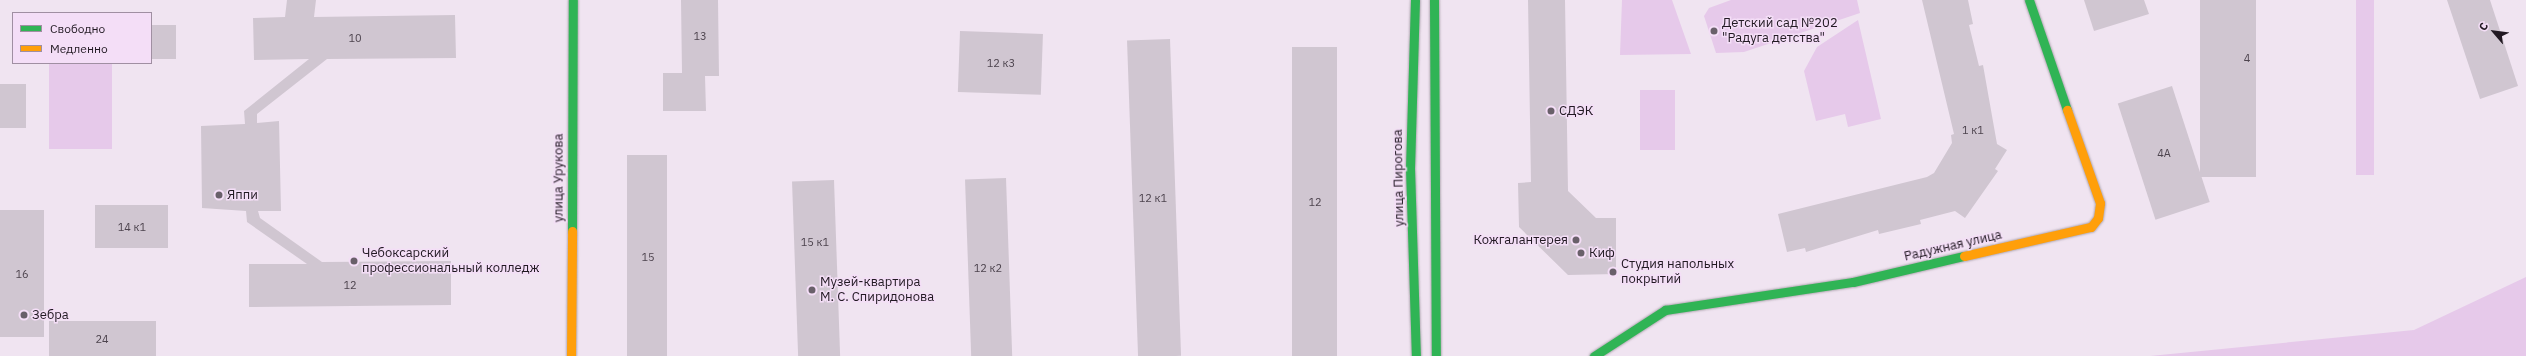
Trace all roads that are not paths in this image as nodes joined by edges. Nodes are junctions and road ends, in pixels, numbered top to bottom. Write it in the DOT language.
graph roads {
  1 [pos="573,0"];
  2 [pos="1415,0"];
  3 [pos="1434,0"];
  4 [pos="2030,0"];
  5 [pos="571,356"];
  6 [pos="1416,356"];
  7 [pos="1436,356"];
  8 [pos="1594,356"];
  1 -- 5 [label="street, улица Урукова"];
  2 -- 6 [label="street, улица Пирогова"];
  3 -- 7 [label="street"];
  4 -- 8 [label="street, Радужная улица"];
}
